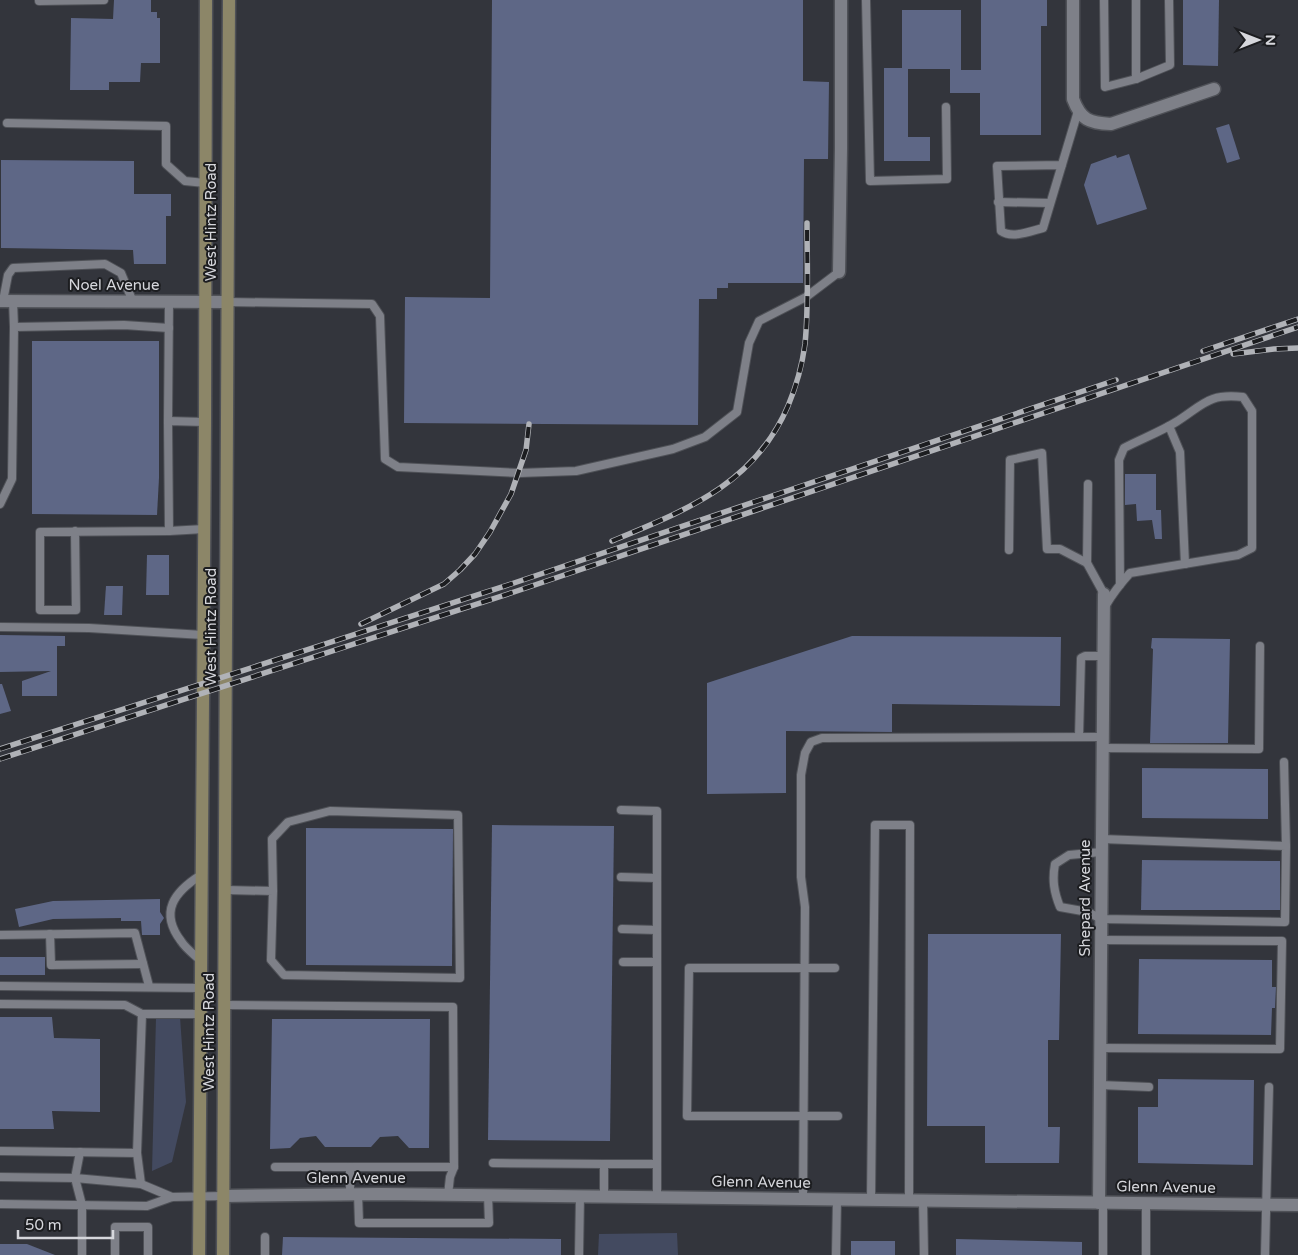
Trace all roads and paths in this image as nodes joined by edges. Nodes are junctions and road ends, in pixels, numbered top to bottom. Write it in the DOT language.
graph roads {
  1 [pos="104,0"];
  2 [pos="206,0"];
  3 [pos="229,0"];
  4 [pos="841,0"];
  5 [pos="866,0"];
  6 [pos="1073,0"];
  7 [pos="1104,0"];
  8 [pos="1136,0"];
  9 [pos="1169,0"];
  10 [pos="39,1"];
  11 [pos="1136,79"];
  12 [pos="1214,89"];
  13 [pos="946,107"];
  14 [pos="1078,111"];
  15 [pos="7,123"];
  16 [pos="1062,165"];
  17 [pos="205,182"];
  18 [pos="998,202"];
  19 [pos="1050,203"];
  20 [pos="839,272"];
  21 [pos="5,301"];
  22 [pos="133,302"];
  23 [pos="169,302"];
  24 [pos="204,302"];
  25 [pos="227,302"];
  26 [pos="14,327"];
  27 [pos="169,328"];
  28 [pos="168,421"];
  29 [pos="205,422"];
  30 [pos="1169,426"];
  31 [pos="1088,484"];
  32 [pos="0,504"];
  33 [pos="204,529"];
  34 [pos="169,531"];
  35 [pos="75,532"];
  36 [pos="1008,550"];
  37 [pos="1086,562"];
  38 [pos="1185,564"];
  39 [pos="1120,585"];
  40 [pos="1104,594"];
  41 [pos="1103,608"];
  42 [pos="0,627"];
  43 [pos="203,635"];
  44 [pos="1260,646"];
  45 [pos="1103,656"];
  46 [pos="1079,737"];
  47 [pos="1102,742"];
  48 [pos="1284,762"];
  49 [pos="621,810"];
  50 [pos="1102,839"];
  51 [pos="1286,846"];
  52 [pos="1101,852"];
  53 [pos="201,875"];
  54 [pos="620,878"];
  55 [pos="657,878"];
  56 [pos="226,890"];
  57 [pos="273,891"];
  58 [pos="1101,919"];
  59 [pos="622,929"];
  60 [pos="657,930"];
  61 [pos="0,934"];
  62 [pos="50,934"];
  63 [pos="1101,940"];
  64 [pos="201,961"];
  65 [pos="623,962"];
  66 [pos="657,962"];
  67 [pos="143,964"];
  68 [pos="804,968"];
  69 [pos="835,968"];
  70 [pos="0,986"];
  71 [pos="149,986"];
  72 [pos="201,988"];
  73 [pos="0,1004"];
  74 [pos="225,1005"];
  75 [pos="142,1014"];
  76 [pos="200,1014"];
  77 [pos="1100,1048"];
  78 [pos="1100,1085"];
  79 [pos="1149,1087"];
  80 [pos="1269,1087"];
  81 [pos="803,1116"];
  82 [pos="838,1116"];
  83 [pos="0,1151"];
  84 [pos="80,1152"];
  85 [pos="137,1153"];
  86 [pos="493,1163"];
  87 [pos="604,1164"];
  88 [pos="657,1164"];
  89 [pos="275,1167"];
  90 [pos="350,1167"];
  91 [pos="454,1167"];
  92 [pos="0,1177"];
  93 [pos="75,1178"];
  94 [pos="141,1184"];
  95 [pos="354,1194"];
  96 [pos="448,1194"];
  97 [pos="488,1195"];
  98 [pos="200,1196"];
  99 [pos="224,1196"];
  100 [pos="580,1196"];
  101 [pos="604,1196"];
  102 [pos="172,1197"];
  103 [pos="657,1197"];
  104 [pos="803,1199"];
  105 [pos="837,1199"];
  106 [pos="871,1200"];
  107 [pos="909,1200"];
  108 [pos="923,1200"];
  109 [pos="1101,1203"];
  110 [pos="1146,1203"];
  111 [pos="0,1204"];
  112 [pos="1265,1204"];
  113 [pos="82,1205"];
  114 [pos="1298,1205"];
  115 [pos="265,1237"];
  116 [pos="82,1255"];
  117 [pos="115,1255"];
  118 [pos="148,1255"];
  119 [pos="199,1255"];
  120 [pos="223,1255"];
  121 [pos="265,1255"];
  122 [pos="579,1255"];
  123 [pos="836,1255"];
  124 [pos="924,1255"];
  125 [pos="1103,1255"];
  126 [pos="1146,1255"];
  127 [pos="1265,1255"];
  1 -- 10 [label="lane"];
  2 -- 17 [label="main road, West Hintz Road"];
  3 -- 25 [label="main road, West Hintz Road"];
  4 -- 20 [label="street"];
  5 -- 13 [label="lane"];
  6 -- 14 [label="street"];
  7 -- 11 [label="lane"];
  8 -- 11 [label="lane"];
  9 -- 11 [label="lane"];
  12 -- 14 [label="street"];
  14 -- 16 [label="lane"];
  15 -- 17 [label="lane"];
  16 -- 18 [label="lane"];
  16 -- 19 [label="lane"];
  17 -- 24 [label="main road, West Hintz Road"];
  18 -- 19 [label="lane"];
  18 -- 19 [label="lane"];
  20 -- 25 [label="lane"];
  21 -- 22 [label="street, Noel Avenue"];
  21 -- 22 [label="lane"];
  21 -- 26 [label="lane"];
  22 -- 23 [label="street, Noel Avenue"];
  23 -- 24 [label="street, Noel Avenue"];
  23 -- 27 [label="lane"];
  24 -- 25 [label="street, Noel Avenue"];
  24 -- 29 [label="main road, West Hintz Road"];
  25 -- 56 [label="main road, West Hintz Road"];
  26 -- 27 [label="lane"];
  26 -- 32 [label="lane"];
  27 -- 28 [label="lane"];
  28 -- 29 [label="lane"];
  28 -- 34 [label="lane"];
  29 -- 33 [label="main road, West Hintz Road"];
  30 -- 38 [label="lane"];
  30 -- 38 [label="lane"];
  30 -- 39 [label="lane"];
  31 -- 37 [label="lane"];
  33 -- 34 [label="lane"];
  33 -- 43 [label="main road, West Hintz Road"];
  34 -- 35 [label="lane"];
  35 -- 35 [label="lane"];
  36 -- 37 [label="lane"];
  37 -- 40 [label="lane"];
  38 -- 39 [label="lane"];
  39 -- 41 [label="lane"];
  40 -- 41 [label="street, Shepard Avenue"];
  41 -- 45 [label="street, Shepard Avenue"];
  42 -- 43 [label="lane"];
  43 -- 53 [label="main road, West Hintz Road"];
  44 -- 47 [label="lane"];
  45 -- 46 [label="lane"];
  45 -- 47 [label="street, Shepard Avenue"];
  46 -- 47 [label="lane"];
  46 -- 68 [label="lane"];
  47 -- 50 [label="street, Shepard Avenue"];
  48 -- 51 [label="lane"];
  49 -- 55 [label="lane"];
  50 -- 51 [label="lane"];
  50 -- 52 [label="street, Shepard Avenue"];
  51 -- 58 [label="lane"];
  52 -- 58 [label="street, Shepard Avenue"];
  52 -- 58 [label="lane"];
  53 -- 64 [label="main road, West Hintz Road"];
  53 -- 64 [label="lane"];
  54 -- 55 [label="lane"];
  55 -- 60 [label="lane"];
  56 -- 57 [label="lane"];
  56 -- 74 [label="main road, West Hintz Road"];
  57 -- 57 [label="lane"];
  58 -- 63 [label="street, Shepard Avenue"];
  59 -- 60 [label="lane"];
  60 -- 66 [label="lane"];
  61 -- 62 [label="lane"];
  62 -- 67 [label="lane"];
  62 -- 67 [label="lane"];
  63 -- 77 [label="street, Shepard Avenue"];
  63 -- 77 [label="lane"];
  64 -- 72 [label="main road, West Hintz Road"];
  65 -- 66 [label="lane"];
  66 -- 88 [label="lane"];
  67 -- 71 [label="lane"];
  68 -- 69 [label="lane"];
  68 -- 81 [label="lane"];
  68 -- 81 [label="lane"];
  70 -- 71 [label="lane"];
  71 -- 72 [label="lane"];
  72 -- 76 [label="main road, West Hintz Road"];
  73 -- 75 [label="lane"];
  74 -- 91 [label="lane"];
  74 -- 99 [label="main road, West Hintz Road"];
  75 -- 76 [label="lane"];
  75 -- 85 [label="lane"];
  76 -- 98 [label="main road, West Hintz Road"];
  77 -- 78 [label="street, Shepard Avenue"];
  78 -- 79 [label="lane"];
  78 -- 109 [label="street, Shepard Avenue"];
  80 -- 112 [label="lane"];
  81 -- 82 [label="lane"];
  81 -- 104 [label="lane"];
  83 -- 84 [label="lane"];
  84 -- 85 [label="lane"];
  84 -- 93 [label="lane"];
  85 -- 94 [label="lane"];
  86 -- 87 [label="lane"];
  87 -- 88 [label="lane"];
  87 -- 101 [label="lane"];
  88 -- 103 [label="lane"];
  89 -- 90 [label="lane"];
  90 -- 91 [label="lane"];
  90 -- 95 [label="lane"];
  91 -- 96 [label="lane"];
  92 -- 93 [label="lane"];
  93 -- 94 [label="lane"];
  93 -- 113 [label="lane"];
  94 -- 102 [label="lane"];
  95 -- 96 [label="street, Glenn Avenue"];
  95 -- 97 [label="lane"];
  95 -- 99 [label="street, Glenn Avenue"];
  96 -- 97 [label="street, Glenn Avenue"];
  97 -- 100 [label="street, Glenn Avenue"];
  98 -- 99 [label="lane"];
  98 -- 102 [label="lane"];
  98 -- 119 [label="main road, West Hintz Road"];
  99 -- 120 [label="main road, West Hintz Road"];
  100 -- 101 [label="street, Glenn Avenue"];
  100 -- 122 [label="lane"];
  101 -- 103 [label="street, Glenn Avenue"];
  102 -- 113 [label="lane"];
  103 -- 104 [label="street, Glenn Avenue"];
  104 -- 105 [label="street, Glenn Avenue"];
  105 -- 106 [label="street, Glenn Avenue"];
  105 -- 123 [label="lane"];
  106 -- 107 [label="street, Glenn Avenue"];
  106 -- 107 [label="lane"];
  107 -- 108 [label="street, Glenn Avenue"];
  108 -- 109 [label="street, Glenn Avenue"];
  108 -- 124 [label="lane"];
  109 -- 110 [label="street, Glenn Avenue"];
  109 -- 125 [label="lane"];
  110 -- 112 [label="street, Glenn Avenue"];
  110 -- 126 [label="lane"];
  111 -- 113 [label="lane"];
  112 -- 114 [label="street, Glenn Avenue"];
  112 -- 127 [label="lane"];
  113 -- 116 [label="lane"];
  115 -- 121 [label="lane"];
  117 -- 118 [label="lane"];
}
